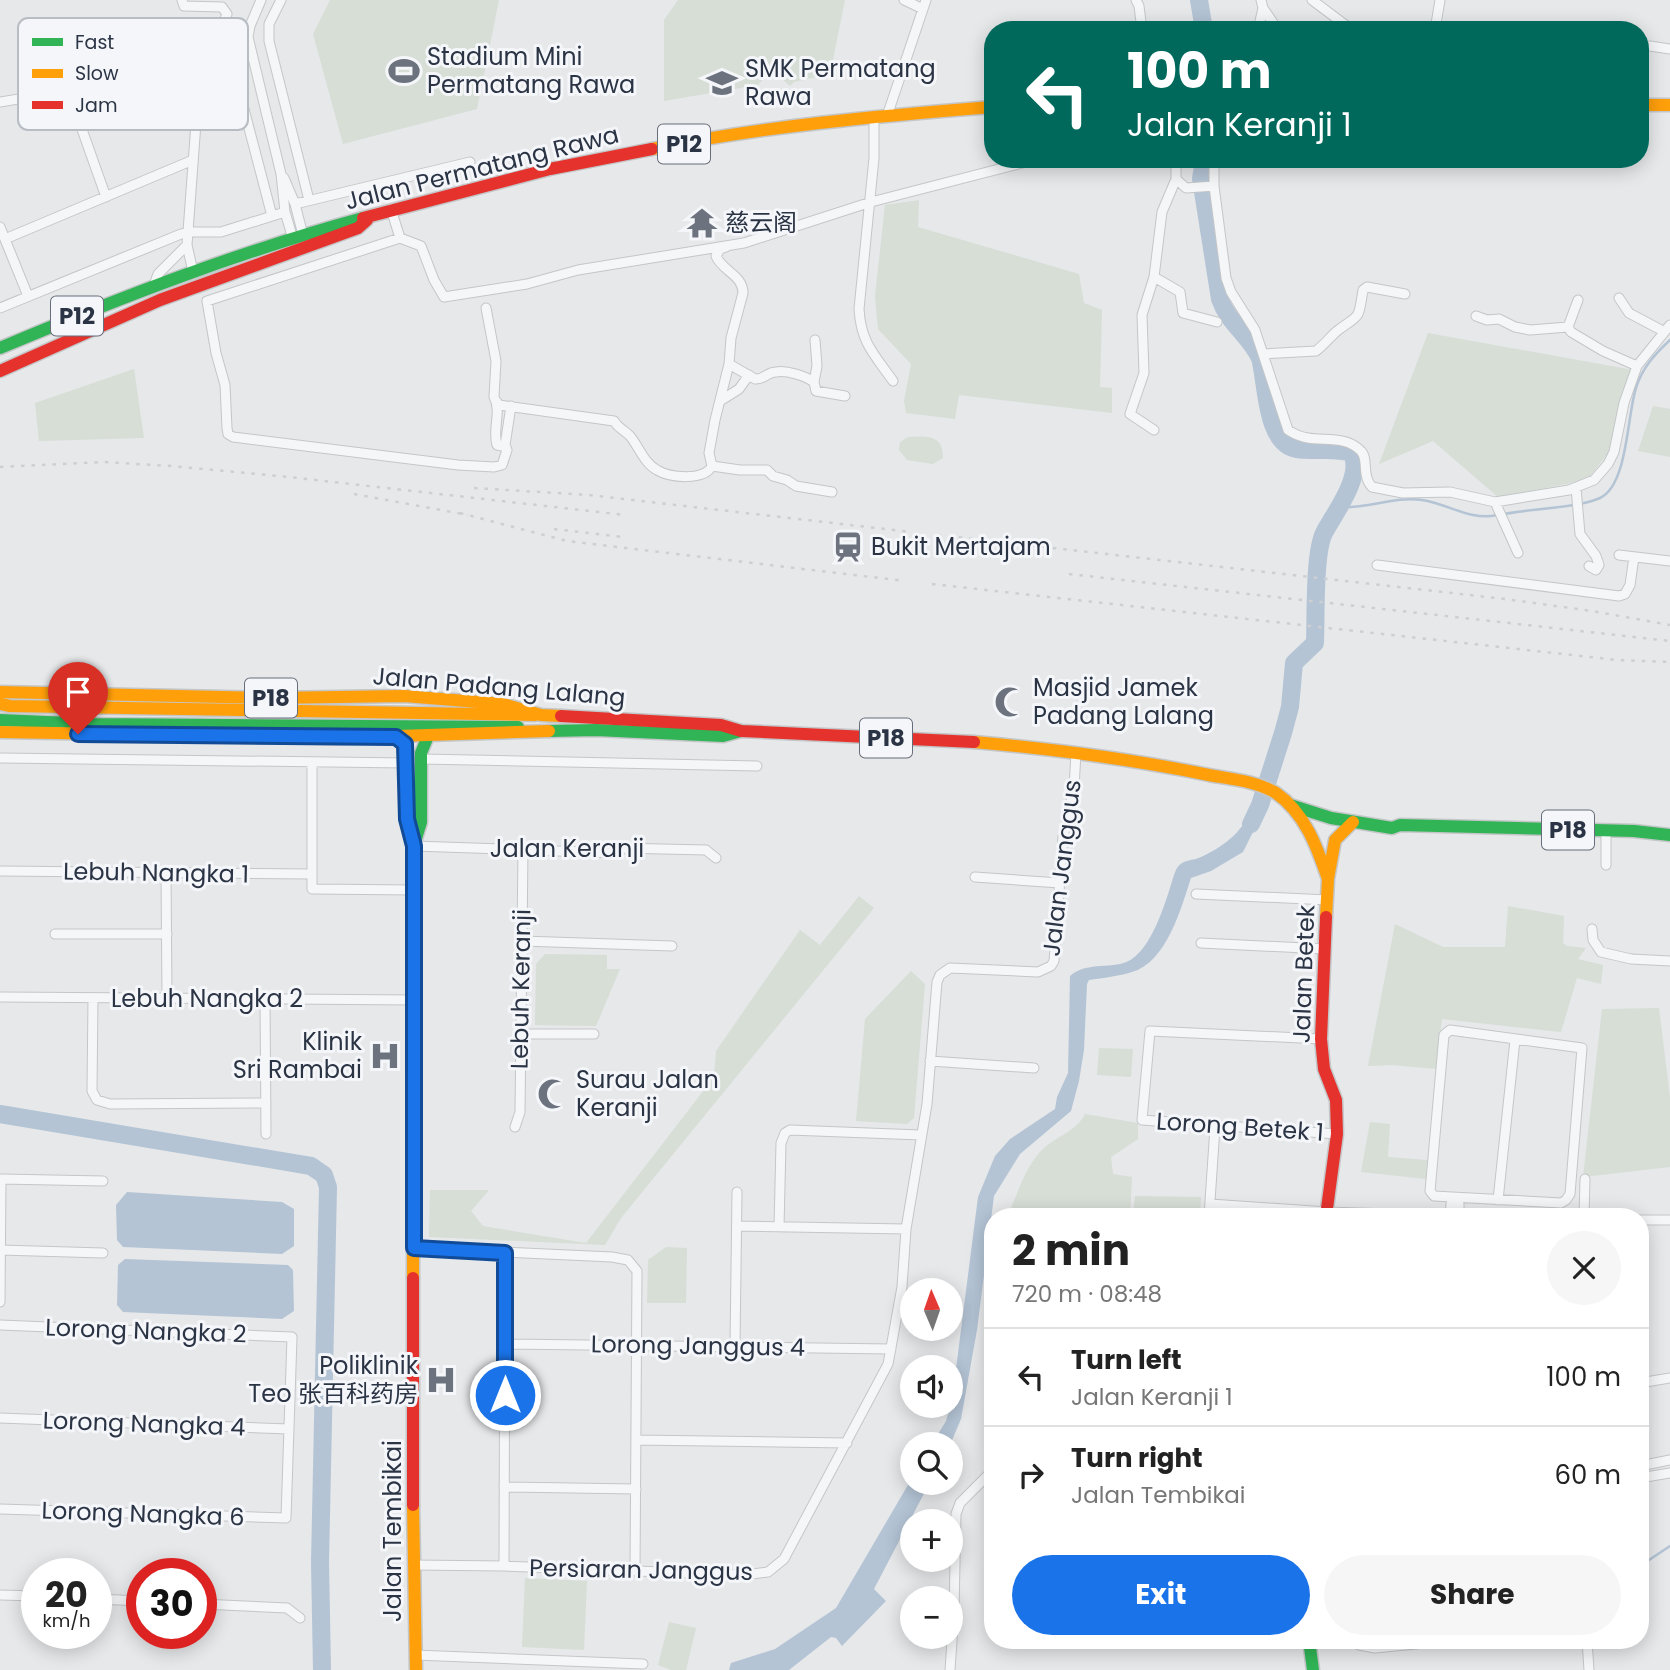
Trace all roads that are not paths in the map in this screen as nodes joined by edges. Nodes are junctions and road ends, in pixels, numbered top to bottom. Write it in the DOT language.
graph roads {
  1 [pos="182,0"];
  2 [pos="260,0"];
  3 [pos="281,0"];
  4 [pos="904,0"];
  5 [pos="1136,0"];
  6 [pos="1312,0"];
  7 [pos="1440,0"];
  8 [pos="924,4"];
  9 [pos="1262,4"];
  10 [pos="225,18"];
  11 [pos="1141,21"];
  12 [pos="1272,21"];
  13 [pos="1340,21"];
  14 [pos="1436,21"];
  15 [pos="1650,46"];
  16 [pos="1670,49"];
  17 [pos="18,99"];
  18 [pos="0,102"];
  19 [pos="1649,105"];
  20 [pos="1670,106"];
  21 [pos="984,108"];
  22 [pos="887,116"];
  23 [pos="874,118"];
  24 [pos="248,124"];
  25 [pos="82,130"];
  26 [pos="195,130"];
  27 [pos="193,160"];
  28 [pos="470,162"];
  29 [pos="1003,168"];
  30 [pos="1176,168"];
  31 [pos="1214,168"];
  32 [pos="281,174"];
  33 [pos="1176,179"];
  34 [pos="1213,187"];
  35 [pos="106,197"];
  36 [pos="309,200"];
  37 [pos="871,202"];
  38 [pos="295,204"];
  39 [pos="391,209"];
  40 [pos="285,212"];
  41 [pos="272,216"];
  42 [pos="368,219"];
  43 [pos="0,227"];
  44 [pos="189,232"];
  45 [pos="298,237"];
  46 [pos="400,238"];
  47 [pos="5,239"];
  48 [pos="187,245"];
  49 [pos="728,246"];
  50 [pos="193,272"];
  51 [pos="1154,277"];
  52 [pos="155,285"];
  53 [pos="1405,293"];
  54 [pos="28,296"];
  55 [pos="1619,298"];
  56 [pos="1578,300"];
  57 [pos="0,308"];
  58 [pos="486,308"];
  59 [pos="1476,316"];
  60 [pos="1217,322"];
  61 [pos="1568,327"];
  62 [pos="1666,328"];
  63 [pos="815,340"];
  64 [pos="0,348"];
  65 [pos="1264,354"];
  66 [pos="729,364"];
  67 [pos="1637,366"];
  68 [pos="0,371"];
  69 [pos="748,375"];
  70 [pos="893,381"];
  71 [pos="814,382"];
  72 [pos="845,396"];
  73 [pos="497,401"];
  74 [pos="720,401"];
  75 [pos="511,406"];
  76 [pos="1154,429"];
  77 [pos="505,445"];
  78 [pos="712,466"];
  79 [pos="1577,489"];
  80 [pos="832,492"];
  81 [pos="1496,505"];
  82 [pos="1518,553"];
  83 [pos="1619,555"];
  84 [pos="1634,557"];
  85 [pos="1670,561"];
  86 [pos="1377,565"];
  87 [pos="1589,566"];
  88 [pos="0,692"];
  89 [pos="0,704"];
  90 [pos="541,715"];
  91 [pos="0,720"];
  92 [pos="432,725"];
  93 [pos="741,731"];
  94 [pos="0,732"];
  95 [pos="396,737"];
  96 [pos="1076,753"];
  97 [pos="0,758"];
  98 [pos="421,759"];
  99 [pos="407,763"];
  100 [pos="312,764"];
  101 [pos="757,766"];
  102 [pos="1276,794"];
  103 [pos="1289,805"];
  104 [pos="1353,822"];
  105 [pos="1400,825"];
  106 [pos="1606,830"];
  107 [pos="1670,835"];
  108 [pos="414,846"];
  109 [pos="523,850"];
  110 [pos="716,858"];
  111 [pos="1606,865"];
  112 [pos="0,871"];
  113 [pos="166,873"];
  114 [pos="312,874"];
  115 [pos="975,877"];
  116 [pos="1328,878"];
  117 [pos="1060,883"];
  118 [pos="414,890"];
  119 [pos="1196,894"];
  120 [pos="1328,900"];
  121 [pos="1592,929"];
  122 [pos="55,934"];
  123 [pos="167,934"];
  124 [pos="522,941"];
  125 [pos="1201,943"];
  126 [pos="672,946"];
  127 [pos="1325,949"];
  128 [pos="1670,961"];
  129 [pos="950,968"];
  130 [pos="0,997"];
  131 [pos="93,998"];
  132 [pos="167,998"];
  133 [pos="265,999"];
  134 [pos="414,1000"];
  135 [pos="521,1034"];
  136 [pos="594,1034"];
  137 [pos="1321,1040"];
  138 [pos="1515,1040"];
  139 [pos="930,1061"];
  140 [pos="1034,1068"];
  141 [pos="266,1103"];
  142 [pos="515,1127"];
  143 [pos="1215,1127"];
  144 [pos="266,1134"];
  145 [pos="1338,1134"];
  146 [pos="921,1135"];
  147 [pos="1585,1180"];
  148 [pos="103,1181"];
  149 [pos="737,1192"];
  150 [pos="1498,1200"];
  151 [pos="1456,1201"];
  152 [pos="1210,1204"];
  153 [pos="1210,1208"];
  154 [pos="1257,1208"];
  155 [pos="1328,1208"];
  156 [pos="1454,1208"];
  157 [pos="1457,1208"];
  158 [pos="1584,1208"];
  159 [pos="1649,1220"];
  160 [pos="1670,1220"];
  161 [pos="737,1226"];
  162 [pos="779,1227"];
  163 [pos="906,1229"];
  164 [pos="414,1248"];
  165 [pos="0,1250"];
  166 [pos="103,1253"];
  167 [pos="505,1253"];
  168 [pos="0,1302"];
  169 [pos="0,1325"];
  170 [pos="505,1343"];
  171 [pos="636,1345"];
  172 [pos="735,1346"];
  173 [pos="891,1349"];
  174 [pos="1670,1378"];
  175 [pos="1649,1382"];
  176 [pos="0,1418"];
  177 [pos="289,1430"];
  178 [pos="636,1440"];
  179 [pos="847,1443"];
  180 [pos="1670,1460"];
  181 [pos="1649,1464"];
  182 [pos="1670,1473"];
  183 [pos="1649,1476"];
  184 [pos="984,1479"];
  185 [pos="504,1487"];
  186 [pos="636,1489"];
  187 [pos="0,1509"];
  188 [pos="413,1565"];
  189 [pos="504,1566"];
  190 [pos="635,1571"];
  191 [pos="0,1595"];
  192 [pos="21,1596"];
  193 [pos="217,1605"];
  194 [pos="299,1618"];
  195 [pos="1310,1649"];
  196 [pos="1588,1649"];
  197 [pos="415,1655"];
  198 [pos="643,1664"];
  199 [pos="416,1670"];
  200 [pos="950,1670"];
  201 [pos="1313,1670"];
  202 [pos="1589,1670"];
  1 -- 10 [label="street"];
  2 -- 32 [label="street"];
  3 -- 36 [label="street"];
  4 -- 8 [label="street"];
  5 -- 11 [label="street"];
  6 -- 13 [label="street"];
  7 -- 14 [label="street"];
  8 -- 22 [label="street"];
  9 -- 12 [label="street"];
  15 -- 16 [label="street"];
  17 -- 18 [label="street"];
  19 -- 20 [label="main road"];
  21 -- 22 [label="main road, Jalan Permatang Rawa / P12"];
  22 -- 23 [label="main road, Jalan Permatang Rawa / P12"];
  23 -- 37 [label="street"];
  23 -- 39 [label="main road, Jalan Permatang Rawa / P12"];
  24 -- 41 [label="street"];
  25 -- 35 [label="street"];
  26 -- 27 [label="street"];
  27 -- 35 [label="street"];
  27 -- 44 [label="street"];
  28 -- 36 [label="street"];
  29 -- 37 [label="street"];
  30 -- 33 [label="street"];
  31 -- 34 [label="street"];
  32 -- 38 [label="street"];
  32 -- 40 [label="street"];
  33 -- 34 [label="street"];
  33 -- 51 [label="street"];
  34 -- 65 [label="street"];
  35 -- 47 [label="street"];
  36 -- 38 [label="street"];
  37 -- 49 [label="street"];
  37 -- 70 [label="street"];
  38 -- 45 [label="street"];
  39 -- 42 [label="main road, Jalan Permatang Rawa / P12"];
  39 -- 46 [label="street"];
  40 -- 41 [label="street"];
  40 -- 45 [label="street"];
  41 -- 44 [label="street"];
  42 -- 45 [label="main road, Jalan Permatang Rawa / P12"];
  42 -- 68 [label="main road"];
  43 -- 47 [label="street"];
  44 -- 48 [label="street"];
  44 -- 54 [label="street"];
  45 -- 50 [label="main road, Jalan Permatang Rawa / P12"];
  46 -- 49 [label="street"];
  46 -- 77 [label="street"];
  47 -- 54 [label="street"];
  48 -- 50 [label="street"];
  48 -- 52 [label="street"];
  49 -- 66 [label="street"];
  50 -- 52 [label="main road, Jalan Permatang Rawa / P12"];
  51 -- 60 [label="street"];
  51 -- 76 [label="street"];
  52 -- 64 [label="main road, Jalan Permatang Rawa / P12"];
  53 -- 65 [label="street"];
  54 -- 57 [label="street"];
  55 -- 62 [label="street"];
  56 -- 61 [label="street"];
  58 -- 73 [label="street"];
  59 -- 61 [label="street"];
  61 -- 67 [label="street"];
  62 -- 67 [label="street"];
  63 -- 71 [label="street"];
  65 -- 81 [label="street"];
  66 -- 69 [label="street"];
  66 -- 74 [label="street"];
  67 -- 79 [label="street"];
  69 -- 71 [label="street"];
  69 -- 74 [label="street"];
  71 -- 72 [label="street"];
  73 -- 75 [label="street"];
  73 -- 77 [label="street"];
  74 -- 78 [label="street"];
  75 -- 77 [label="street"];
  75 -- 78 [label="street"];
  78 -- 80 [label="street"];
  79 -- 81 [label="street"];
  79 -- 87 [label="street"];
  81 -- 82 [label="street"];
  83 -- 84 [label="street"];
  84 -- 85 [label="street"];
  84 -- 86 [label="street"];
  88 -- 90 [label="main road, Jalan Padang Lalang / P18"];
  89 -- 92 [label="main road"];
  90 -- 92 [label="main road"];
  90 -- 93 [label="main road, Jalan Padang Lalang / P18"];
  91 -- 92 [label="main road"];
  92 -- 93 [label="main road, Jalan Padang Lalang / P18"];
  92 -- 95 [label="main road, Jalan Padang Lalang / P18"];
  92 -- 98 [label="main road, Jalan Tembikai"];
  93 -- 96 [label="main road, Jalan Padang Lalang / P18"];
  94 -- 95 [label="main road, Jalan Padang Lalang / P18"];
  95 -- 99 [label="main road, Jalan Tembikai"];
  96 -- 102 [label="main road, Jalan Padang Lalang / P18"];
  96 -- 117 [label="street, Jalan Janggus"];
  97 -- 100 [label="street"];
  98 -- 101 [label="street"];
  98 -- 108 [label="main road, Jalan Tembikai"];
  99 -- 100 [label="street"];
  99 -- 108 [label="main road, Jalan Tembikai"];
  100 -- 114 [label="street"];
  102 -- 103 [label="main road, Jalan Padang Lalang / P18"];
  102 -- 105 [label="main road, Jalan Padang Lalang / P18"];
  103 -- 104 [label="main road, P18"];
  103 -- 116 [label="main road, Jalan Padang Lalang"];
  104 -- 105 [label="main road, P18"];
  104 -- 116 [label="main road, Jalan Betek"];
  105 -- 106 [label="main road, P18"];
  106 -- 107 [label="main road, P18"];
  106 -- 111 [label="street"];
  108 -- 109 [label="street, Jalan Keranji"];
  108 -- 118 [label="main road, Jalan Tembikai"];
  109 -- 110 [label="street, Jalan Keranji"];
  109 -- 124 [label="street, Lebuh Keranji"];
  112 -- 113 [label="street, Lebuh Nangka 1"];
  113 -- 114 [label="street, Lebuh Nangka 1"];
  113 -- 123 [label="street"];
  114 -- 118 [label="street"];
  115 -- 117 [label="street"];
  116 -- 120 [label="main road, Jalan Betek"];
  117 -- 129 [label="street, Jalan Janggus"];
  118 -- 134 [label="main road, Jalan Tembikai"];
  119 -- 120 [label="street"];
  120 -- 127 [label="main road, Jalan Betek"];
  121 -- 128 [label="street"];
  122 -- 123 [label="street"];
  123 -- 132 [label="street"];
  124 -- 126 [label="street"];
  124 -- 135 [label="street, Lebuh Keranji"];
  125 -- 127 [label="street"];
  127 -- 137 [label="main road, Jalan Betek"];
  129 -- 139 [label="street, Persiaran Janggus"];
  130 -- 131 [label="street, Lebuh Nangka 2"];
  131 -- 132 [label="street, Lebuh Nangka 2"];
  131 -- 141 [label="street"];
  132 -- 133 [label="street, Lebuh Nangka 2"];
  133 -- 134 [label="street, Lebuh Nangka 2"];
  133 -- 141 [label="street"];
  134 -- 164 [label="main road, Jalan Tembikai"];
  135 -- 136 [label="street"];
  135 -- 142 [label="street, Lebuh Keranji"];
  137 -- 143 [label="street, Lorong Betek 1"];
  137 -- 145 [label="main road, Jalan Betek"];
  138 -- 150 [label="street"];
  138 -- 150 [label="street"];
  138 -- 151 [label="street"];
  139 -- 140 [label="street"];
  139 -- 146 [label="street, Persiaran Janggus"];
  141 -- 144 [label="street"];
  143 -- 145 [label="street, Lorong Betek 1"];
  143 -- 152 [label="street"];
  145 -- 155 [label="main road, Jalan Betek"];
  146 -- 162 [label="street"];
  146 -- 163 [label="street, Persiaran Janggus"];
  147 -- 158 [label="street"];
  148 -- 165 [label="street"];
  149 -- 161 [label="street"];
  150 -- 151 [label="street"];
  151 -- 156 [label="street"];
  151 -- 157 [label="street"];
  152 -- 153 [label="street"];
  152 -- 154 [label="street"];
  159 -- 160 [label="street"];
  161 -- 162 [label="street"];
  161 -- 172 [label="street"];
  162 -- 163 [label="street"];
  163 -- 173 [label="street, Persiaran Janggus"];
  164 -- 167 [label="street"];
  164 -- 188 [label="main road, Jalan Tembikai"];
  165 -- 166 [label="street"];
  165 -- 168 [label="street"];
  167 -- 170 [label="street"];
  167 -- 171 [label="street"];
  169 -- 177 [label="street, Lorong Nangka 2"];
  170 -- 171 [label="street, Lorong Janggus 4"];
  170 -- 185 [label="street"];
  171 -- 172 [label="street, Lorong Janggus 4"];
  171 -- 178 [label="street"];
  172 -- 173 [label="street, Lorong Janggus 4"];
  173 -- 179 [label="street, Persiaran Janggus"];
  174 -- 175 [label="street"];
  176 -- 177 [label="street, Lorong Nangka 4"];
  177 -- 187 [label="street, Lorong Nangka 6"];
  178 -- 179 [label="street"];
  178 -- 186 [label="street"];
  179 -- 190 [label="street, Persiaran Janggus"];
  180 -- 181 [label="street"];
  182 -- 183 [label="street"];
  184 -- 200 [label="street"];
  185 -- 186 [label="street"];
  185 -- 189 [label="street"];
  186 -- 190 [label="street"];
  188 -- 189 [label="street, Persiaran Janggus"];
  188 -- 197 [label="main road, Jalan Tembikai"];
  189 -- 190 [label="street, Persiaran Janggus"];
  191 -- 192 [label="street"];
  193 -- 194 [label="street"];
  195 -- 201 [label="main road"];
  196 -- 202 [label="street"];
  197 -- 198 [label="street"];
  197 -- 199 [label="main road, Jalan Tembikai"];
}
